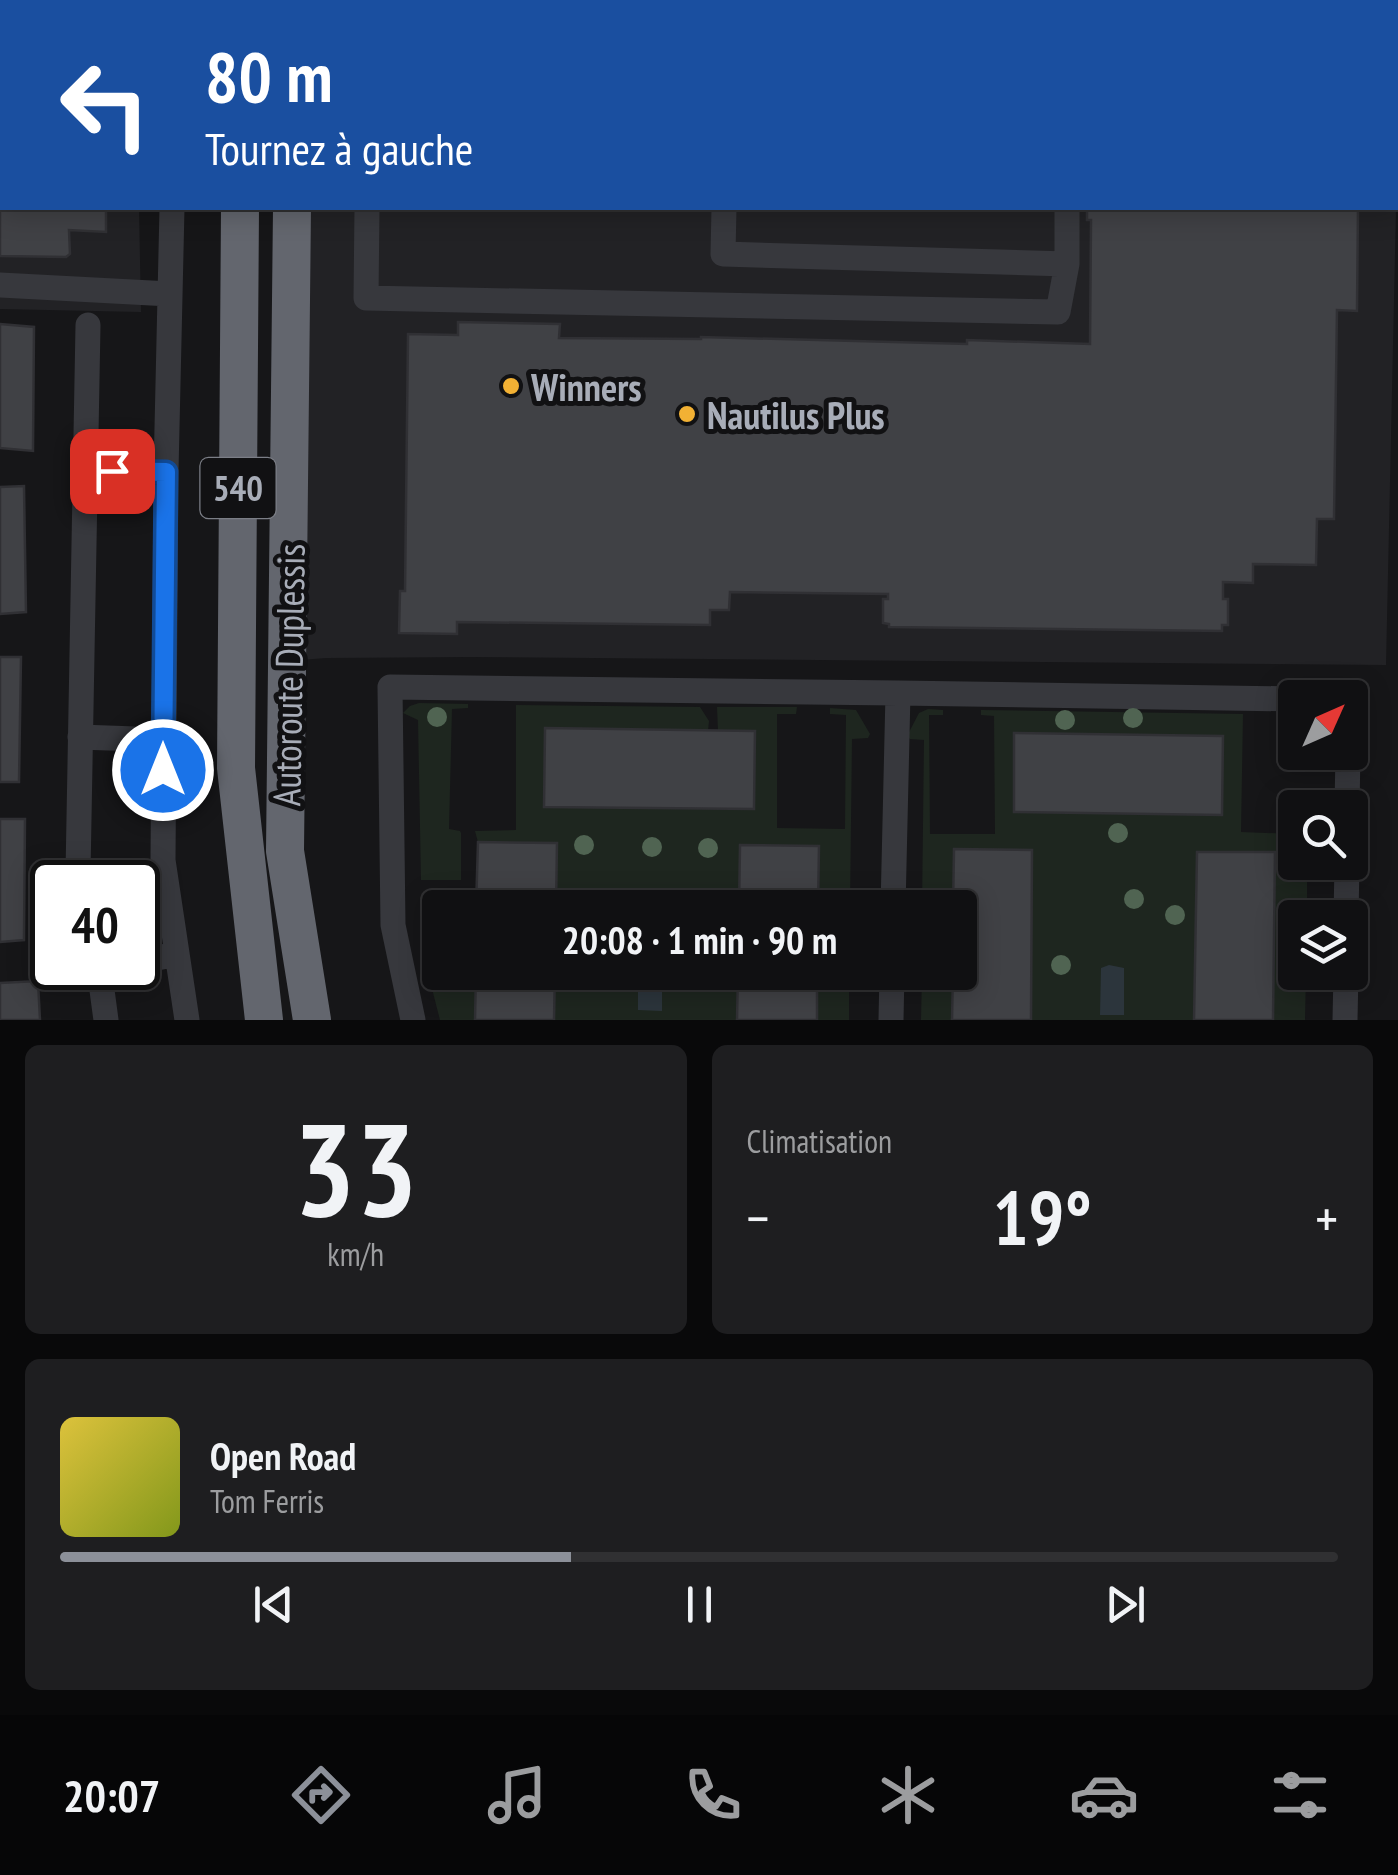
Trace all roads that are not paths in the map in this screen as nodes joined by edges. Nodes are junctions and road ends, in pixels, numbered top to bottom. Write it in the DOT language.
graph roads {
  1 [pos="172,210"];
  2 [pos="240,210"];
  3 [pos="292,210"];
  4 [pos="367,210"];
  5 [pos="724,210"];
  6 [pos="1067,210"];
  7 [pos="1068,264"];
  8 [pos="0,285"];
  9 [pos="170,294"];
  10 [pos="88,324"];
  11 [pos="85,471"];
  12 [pos="166,472"];
  13 [pos="898,693"];
  14 [pos="1278,699"];
  15 [pos="80,737"];
  16 [pos="163,740"];
  17 [pos="236,768"];
  18 [pos="78,860"];
  19 [pos="893,890"];
  20 [pos="176,954"];
  21 [pos="160,957"];
  22 [pos="105,990"];
  23 [pos="892,990"];
  24 [pos="1346,990"];
  25 [pos="106,1020"];
  26 [pos="187,1020"];
  27 [pos="246,1020"];
  28 [pos="264,1020"];
  29 [pos="312,1020"];
  30 [pos="413,1020"];
  31 [pos="891,1020"];
  32 [pos="1346,1020"];
  1 -- 9 [label="street"];
  2 -- 17 [label="highway, Autoroute Duplessis / 540"];
  3 -- 29 [label="highway, Autoroute Duplessis / 540"];
  4 -- 7 [label="street"];
  5 -- 7 [label="street"];
  6 -- 7 [label="street"];
  8 -- 9 [label="street"];
  9 -- 12 [label="street"];
  10 -- 11 [label="street"];
  11 -- 12 [label="street"];
  11 -- 15 [label="street"];
  12 -- 16 [label="street"];
  13 -- 14 [label="street"];
  13 -- 19 [label="street"];
  13 -- 30 [label="street"];
  15 -- 16 [label="street"];
  15 -- 18 [label="street"];
  16 -- 20 [label="street"];
  17 -- 27 [label="highway"];
  17 -- 28 [label="highway, Autoroute Duplessis / 540"];
  20 -- 21 [label="street"];
  20 -- 26 [label="street"];
  22 -- 25 [label="street"];
  23 -- 31 [label="street"];
  24 -- 32 [label="street"];
}
